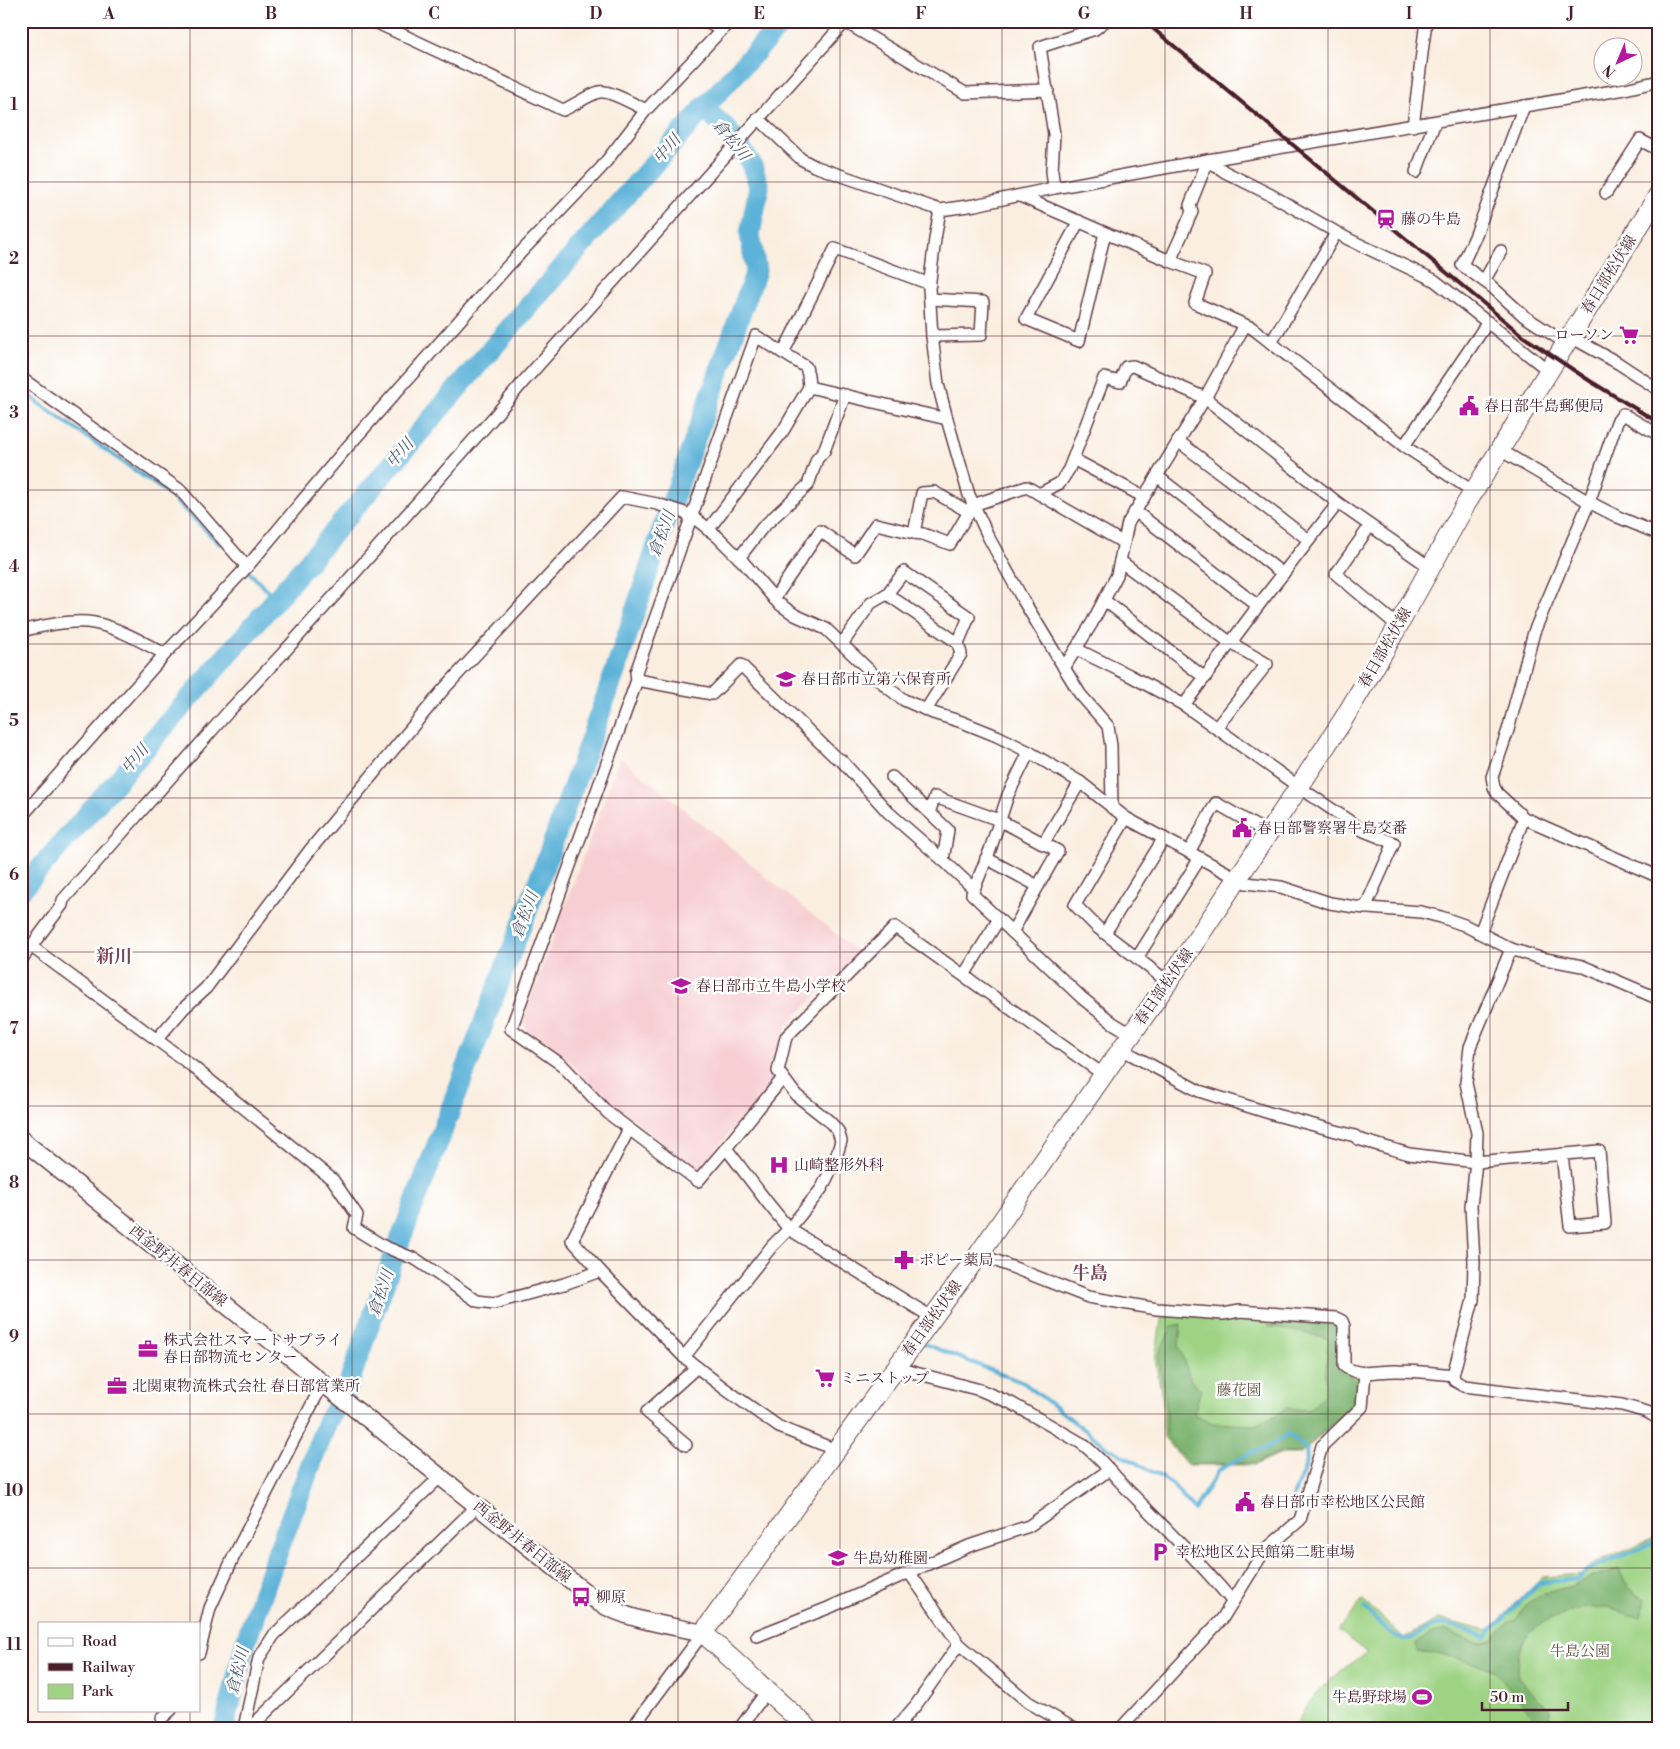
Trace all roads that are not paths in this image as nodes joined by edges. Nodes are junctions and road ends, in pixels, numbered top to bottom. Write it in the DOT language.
graph roads {
  1 [pos="373,21"];
  2 [pos="704,21"];
  3 [pos="730,21"];
  4 [pos="1105,21"];
  5 [pos="1426,21"];
  6 [pos="845,22"];
  7 [pos="722,30"];
  8 [pos="1659,81"];
  9 [pos="1048,90"];
  10 [pos="1524,106"];
  11 [pos="646,110"];
  12 [pos="758,118"];
  13 [pos="1435,122"];
  14 [pos="1413,126"];
  15 [pos="1659,150"];
  16 [pos="1208,160"];
  17 [pos="1416,172"];
  18 [pos="1054,188"];
  19 [pos="1606,193"];
  20 [pos="1659,194"];
  21 [pos="1020,196"];
  22 [pos="940,210"];
  23 [pos="1079,221"];
  24 [pos="1336,232"];
  25 [pos="1105,233"];
  26 [pos="1501,251"];
  27 [pos="1170,261"];
  28 [pos="1484,281"];
  29 [pos="930,284"];
  30 [pos="930,299"];
  31 [pos="1488,322"];
  32 [pos="1244,325"];
  33 [pos="932,336"];
  34 [pos="1569,341"];
  35 [pos="1271,343"];
  36 [pos="783,353"];
  37 [pos="1549,371"];
  38 [pos="21,378"];
  39 [pos="809,387"];
  40 [pos="1658,388"];
  41 [pos="845,396"];
  42 [pos="1205,398"];
  43 [pos="947,419"];
  44 [pos="1659,435"];
  45 [pos="1178,441"];
  46 [pos="1404,446"];
  47 [pos="1500,450"];
  48 [pos="1073,458"];
  49 [pos="1157,476"];
  50 [pos="1474,492"];
  51 [pos="1038,494"];
  52 [pos="1144,497"];
  53 [pos="1338,502"];
  54 [pos="1589,502"];
  55 [pos="971,509"];
  56 [pos="1135,511"];
  57 [pos="688,515"];
  58 [pos="1370,526"];
  59 [pos="708,530"];
  60 [pos="914,533"];
  61 [pos="1659,534"];
  62 [pos="1309,540"];
  63 [pos="1124,543"];
  64 [pos="739,558"];
  65 [pos="1120,561"];
  66 [pos="248,567"];
  67 [pos="1431,568"];
  68 [pos="1283,574"];
  69 [pos="887,594"];
  70 [pos="774,599"];
  71 [pos="1104,600"];
  72 [pos="1258,606"];
  73 [pos="1398,626"];
  74 [pos="21,631"];
  75 [pos="958,643"];
  76 [pos="1231,643"];
  77 [pos="842,644"];
  78 [pos="1076,649"];
  79 [pos="165,654"];
  80 [pos="1064,668"];
  81 [pos="1205,678"];
  82 [pos="637,680"];
  83 [pos="1184,706"];
  84 [pos="926,710"];
  85 [pos="1216,728"];
  86 [pos="1029,752"];
  87 [pos="892,777"];
  88 [pos="1080,782"];
  89 [pos="1299,787"];
  90 [pos="1112,808"];
  91 [pos="929,812"];
  92 [pos="21,817"];
  93 [pos="1126,818"];
  94 [pos="1524,818"];
  95 [pos="999,820"];
  96 [pos="1268,833"];
  97 [pos="1164,838"];
  98 [pos="1043,844"];
  99 [pos="1189,852"];
  100 [pos="986,858"];
  101 [pos="1200,858"];
  102 [pos="943,860"];
  103 [pos="1659,877"];
  104 [pos="1238,878"];
  105 [pos="1038,886"];
  106 [pos="974,889"];
  107 [pos="1365,908"];
  108 [pos="999,919"];
  109 [pos="1012,932"];
  110 [pos="1105,933"];
  111 [pos="1480,933"];
  112 [pos="32,947"];
  113 [pos="1511,948"];
  114 [pos="1137,958"];
  115 [pos="21,960"];
  116 [pos="964,975"];
  117 [pos="1168,982"];
  118 [pos="1659,999"];
  119 [pos="157,1039"];
  120 [pos="1126,1042"];
  121 [pos="1104,1074"];
  122 [pos="783,1078"];
  123 [pos="629,1129"];
  124 [pos="21,1139"];
  125 [pos="726,1148"];
  126 [pos="1562,1154"];
  127 [pos="1476,1162"];
  128 [pos="789,1229"];
  129 [pos="979,1254"];
  130 [pos="600,1271"];
  131 [pos="933,1318"];
  132 [pos="684,1356"];
  133 [pos="697,1367"];
  134 [pos="897,1368"];
  135 [pos="1365,1373"];
  136 [pos="1453,1375"];
  137 [pos="329,1388"];
  138 [pos="1659,1419"];
  139 [pos="686,1445"];
  140 [pos="836,1450"];
  141 [pos="1108,1470"];
  142 [pos="440,1477"];
  143 [pos="477,1506"];
  144 [pos="909,1572"];
  145 [pos="1233,1602"];
  146 [pos="703,1633"];
  147 [pos="758,1636"];
  148 [pos="959,1644"];
  149 [pos="200,1649"];
  150 [pos="767,1691"];
  151 [pos="244,1728"];
  152 [pos="250,1728"];
  153 [pos="632,1728"];
  154 [pos="740,1728"];
  155 [pos="808,1728"];
  156 [pos="896,1728"];
  157 [pos="1073,1728"];
  158 [pos="1121,1728"];
  1 -- 11 [label="street"];
  2 -- 7 [label="street"];
  3 -- 7 [label="street"];
  4 -- 9 [label="street"];
  5 -- 14 [label="street"];
  6 -- 9 [label="street"];
  6 -- 12 [label="street"];
  7 -- 11 [label="street"];
  8 -- 10 [label="street"];
  9 -- 18 [label="street"];
  10 -- 13 [label="street"];
  10 -- 28 [label="street"];
  11 -- 66 [label="street"];
  12 -- 22 [label="street"];
  12 -- 112 [label="street"];
  13 -- 14 [label="street"];
  13 -- 17 [label="street"];
  14 -- 16 [label="street"];
  15 -- 19 [label="street"];
  16 -- 18 [label="street"];
  16 -- 24 [label="street"];
  16 -- 27 [label="street"];
  18 -- 21 [label="street"];
  20 -- 34 [label="main road, 春日部松伏線"];
  21 -- 22 [label="street"];
  21 -- 23 [label="street"];
  22 -- 29 [label="street"];
  23 -- 25 [label="street"];
  23 -- 25 [label="street"];
  24 -- 31 [label="street"];
  24 -- 35 [label="street"];
  25 -- 27 [label="street"];
  26 -- 28 [label="street"];
  27 -- 32 [label="street"];
  28 -- 34 [label="street"];
  29 -- 30 [label="street"];
  29 -- 36 [label="street"];
  30 -- 33 [label="street"];
  30 -- 33 [label="street"];
  31 -- 37 [label="street"];
  31 -- 46 [label="street"];
  32 -- 35 [label="street"];
  32 -- 42 [label="street"];
  33 -- 43 [label="street"];
  34 -- 37 [label="main road, 春日部松伏線"];
  34 -- 40 [label="street"];
  35 -- 46 [label="street"];
  36 -- 39 [label="street"];
  36 -- 57 [label="street"];
  37 -- 47 [label="main road, 春日部松伏線"];
  38 -- 66 [label="street"];
  39 -- 41 [label="street"];
  39 -- 59 [label="street"];
  41 -- 43 [label="street"];
  41 -- 64 [label="street"];
  42 -- 45 [label="street"];
  42 -- 48 [label="street"];
  42 -- 53 [label="street"];
  43 -- 55 [label="street"];
  44 -- 54 [label="street"];
  45 -- 49 [label="street"];
  45 -- 62 [label="street"];
  46 -- 50 [label="street"];
  47 -- 50 [label="main road, 春日部松伏線"];
  47 -- 54 [label="street"];
  48 -- 51 [label="street"];
  48 -- 52 [label="street"];
  49 -- 52 [label="street"];
  49 -- 68 [label="street"];
  50 -- 67 [label="main road, 春日部松伏線"];
  51 -- 55 [label="street"];
  51 -- 63 [label="street"];
  52 -- 56 [label="street"];
  53 -- 58 [label="street"];
  53 -- 62 [label="street"];
  54 -- 61 [label="street"];
  54 -- 94 [label="street"];
  55 -- 60 [label="street"];
  55 -- 60 [label="street"];
  55 -- 80 [label="street"];
  56 -- 63 [label="street"];
  56 -- 72 [label="street"];
  57 -- 59 [label="street"];
  57 -- 82 [label="street"];
  57 -- 119 [label="street"];
  58 -- 67 [label="street"];
  58 -- 73 [label="street"];
  59 -- 64 [label="street"];
  60 -- 70 [label="street"];
  62 -- 68 [label="street"];
  63 -- 65 [label="street"];
  64 -- 70 [label="street"];
  65 -- 71 [label="street"];
  65 -- 76 [label="street"];
  66 -- 79 [label="street"];
  67 -- 73 [label="main road, 春日部松伏線"];
  68 -- 72 [label="street"];
  69 -- 75 [label="street"];
  69 -- 75 [label="street"];
  69 -- 77 [label="street"];
  70 -- 77 [label="street"];
  71 -- 78 [label="street"];
  71 -- 81 [label="street"];
  72 -- 76 [label="street"];
  73 -- 89 [label="main road, 春日部松伏線"];
  74 -- 79 [label="street"];
  75 -- 84 [label="street"];
  76 -- 81 [label="street"];
  76 -- 85 [label="street"];
  77 -- 84 [label="street"];
  78 -- 80 [label="street"];
  78 -- 83 [label="street"];
  79 -- 92 [label="street"];
  80 -- 90 [label="street"];
  81 -- 83 [label="street"];
  82 -- 102 [label="street"];
  82 -- 123 [label="street"];
  83 -- 85 [label="street"];
  84 -- 86 [label="street"];
  85 -- 89 [label="street"];
  86 -- 88 [label="street"];
  86 -- 95 [label="street"];
  87 -- 91 [label="street"];
  88 -- 90 [label="street"];
  88 -- 98 [label="street"];
  89 -- 96 [label="main road, 春日部松伏線"];
  89 -- 107 [label="street"];
  90 -- 93 [label="street"];
  91 -- 95 [label="street"];
  91 -- 102 [label="street"];
  93 -- 97 [label="street"];
  93 -- 110 [label="street"];
  94 -- 103 [label="street"];
  94 -- 111 [label="street"];
  95 -- 98 [label="street"];
  95 -- 100 [label="street"];
  96 -- 99 [label="street"];
  96 -- 104 [label="main road, 春日部松伏線"];
  97 -- 99 [label="street"];
  97 -- 110 [label="street"];
  98 -- 105 [label="street"];
  99 -- 101 [label="street"];
  100 -- 105 [label="street"];
  100 -- 106 [label="street"];
  101 -- 104 [label="street"];
  101 -- 114 [label="street"];
  102 -- 106 [label="street"];
  104 -- 107 [label="street"];
  104 -- 117 [label="main road, 春日部松伏線"];
  105 -- 109 [label="street"];
  106 -- 108 [label="street"];
  107 -- 111 [label="street"];
  108 -- 109 [label="street"];
  108 -- 116 [label="street"];
  109 -- 120 [label="street"];
  110 -- 114 [label="street"];
  111 -- 113 [label="street"];
  112 -- 115 [label="street"];
  112 -- 119 [label="street"];
  113 -- 118 [label="street"];
  113 -- 127 [label="street"];
  114 -- 117 [label="street"];
  116 -- 121 [label="street"];
  116 -- 122 [label="street"];
  117 -- 120 [label="main road, 春日部松伏線"];
  119 -- 130 [label="street"];
  120 -- 121 [label="main road, 春日部松伏線"];
  120 -- 127 [label="street"];
  121 -- 129 [label="main road, 春日部松伏線"];
  122 -- 125 [label="street"];
  122 -- 128 [label="street"];
  123 -- 125 [label="street"];
  123 -- 130 [label="street"];
  124 -- 137 [label="main road, 西金野井春日部線"];
  125 -- 128 [label="street"];
  126 -- 126 [label="street"];
  126 -- 127 [label="street"];
  127 -- 136 [label="street"];
  128 -- 131 [label="street"];
  128 -- 132 [label="street"];
  129 -- 131 [label="main road, 春日部松伏線"];
  129 -- 135 [label="street"];
  130 -- 132 [label="street"];
  131 -- 134 [label="main road, 春日部松伏線"];
  132 -- 133 [label="street"];
  133 -- 139 [label="street"];
  133 -- 140 [label="street"];
  134 -- 140 [label="main road, 春日部松伏線"];
  134 -- 141 [label="street"];
  135 -- 136 [label="street"];
  135 -- 145 [label="street"];
  136 -- 138 [label="street"];
  137 -- 142 [label="main road, 西金野井春日部線"];
  137 -- 149 [label="street"];
  140 -- 146 [label="main road, 春日部松伏線"];
  141 -- 144 [label="street"];
  141 -- 145 [label="street"];
  142 -- 143 [label="main road, 西金野井春日部線"];
  142 -- 151 [label="street"];
  143 -- 146 [label="main road, 西金野井春日部線"];
  143 -- 152 [label="street"];
  144 -- 147 [label="street"];
  144 -- 148 [label="street"];
  145 -- 158 [label="street"];
  146 -- 150 [label="main road"];
  146 -- 153 [label="street"];
  148 -- 156 [label="street"];
  148 -- 157 [label="street"];
  150 -- 154 [label="street"];
  150 -- 155 [label="main road"];
}
